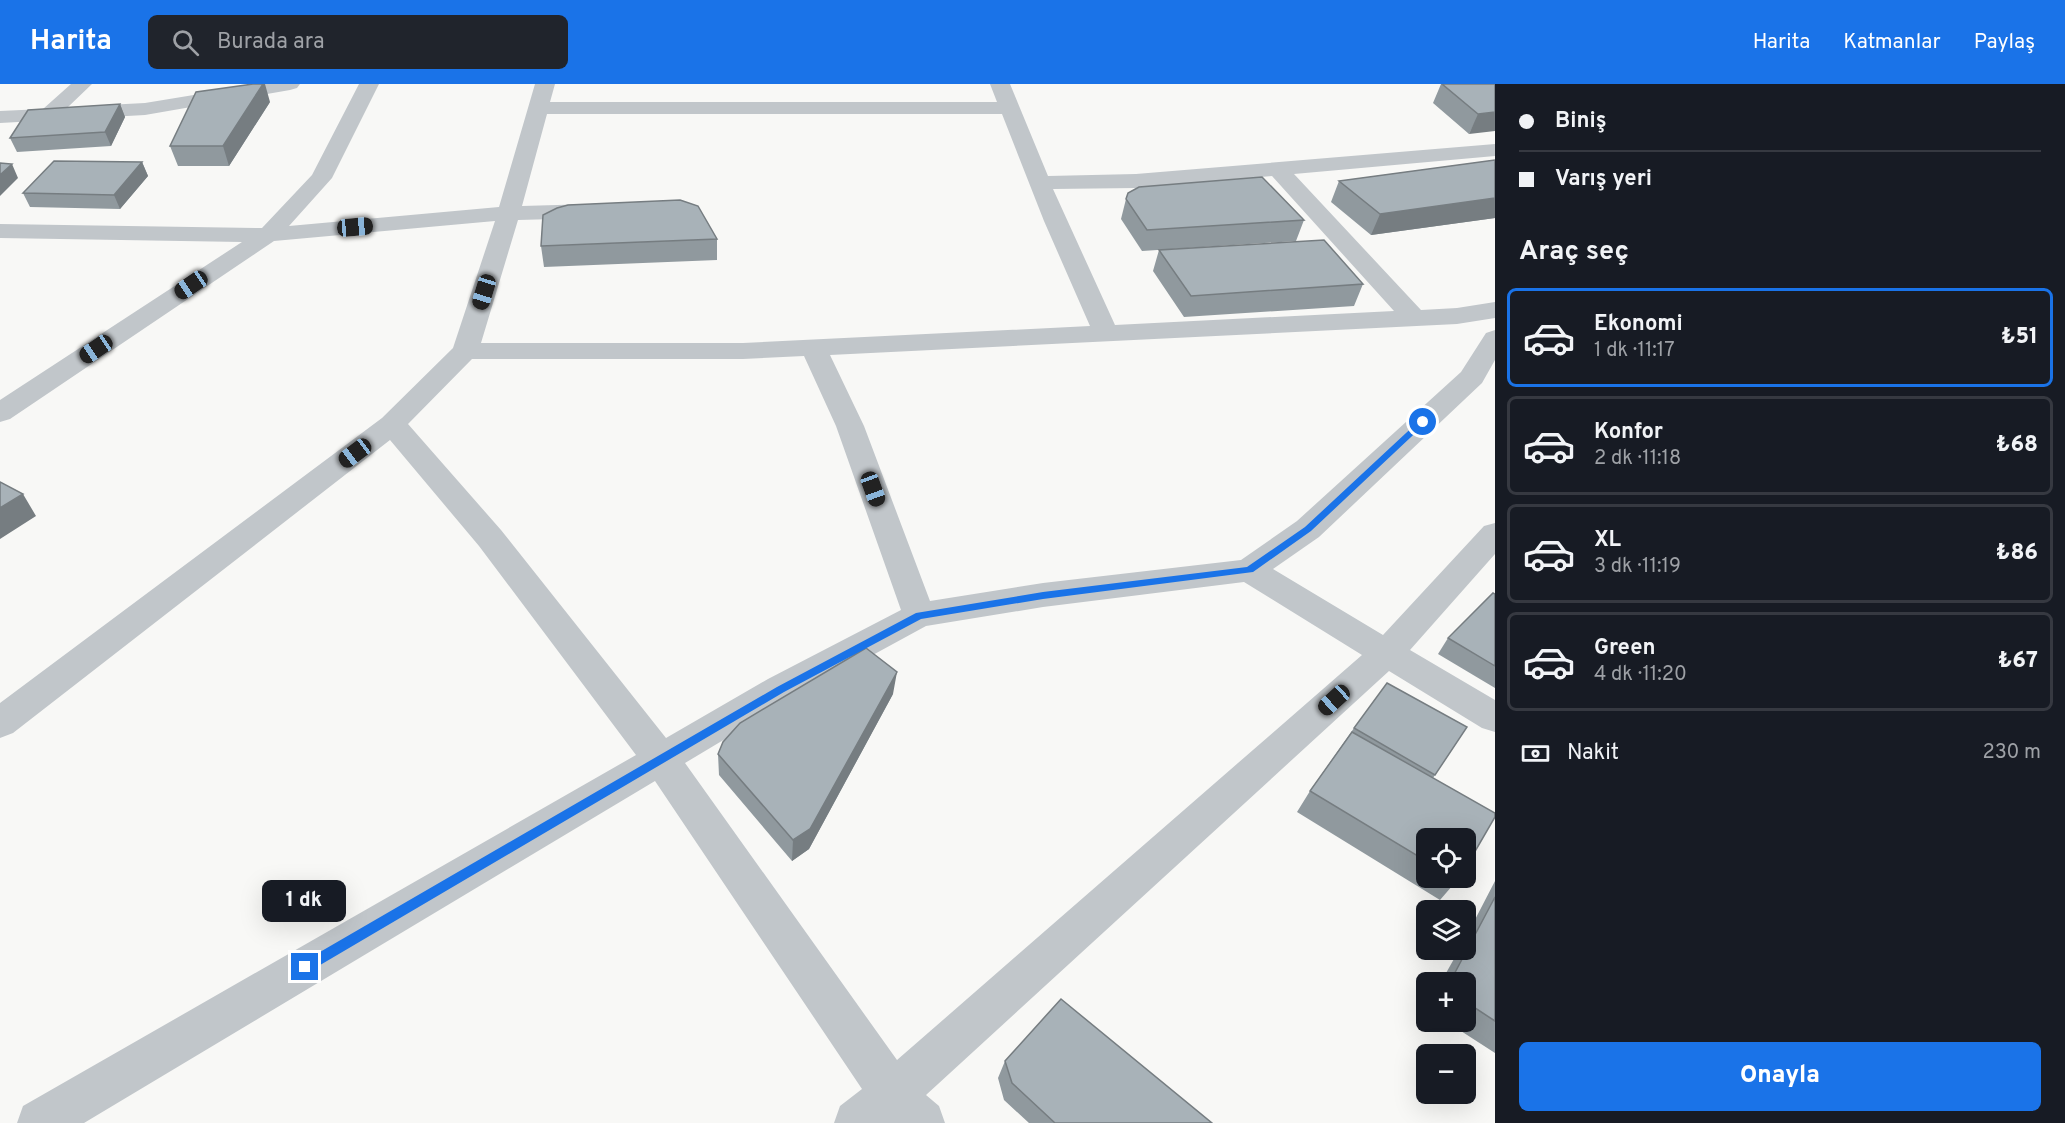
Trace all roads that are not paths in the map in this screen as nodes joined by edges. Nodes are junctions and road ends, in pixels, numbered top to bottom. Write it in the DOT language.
graph roads {
  1 [pos="82,84"];
  2 [pos="219,84"];
  3 [pos="290,84"];
  4 [pos="369,84"];
  5 [pos="545,84"];
  6 [pos="1000,84"];
  7 [pos="207,100"];
  8 [pos="538,108"];
  9 [pos="1010,108"];
  10 [pos="48,115"];
  11 [pos="0,117"];
  12 [pos="1495,150"];
  13 [pos="1278,169"];
  14 [pos="1040,183"];
  15 [pos="615,210"];
  16 [pos="508,213"];
  17 [pos="0,231"];
  18 [pos="268,235"];
  19 [pos="1495,310"];
  20 [pos="1414,318"];
  21 [pos="1106,333"];
  22 [pos="1495,338"];
  23 [pos="814,348"];
  24 [pos="465,351"];
  25 [pos="0,412"];
  26 [pos="392,424"];
  27 [pos="1495,534"];
  28 [pos="1249,570"];
  29 [pos="919,615"];
  30 [pos="1387,653"];
  31 [pos="1495,718"];
  32 [pos="0,723"];
  33 [pos="661,759"];
  34 [pos="907,1109"];
  35 [pos="40,1123"];
  36 [pos="856,1123"];
  1 -- 10 [label="street"];
  2 -- 7 [label="street"];
  3 -- 7 [label="street"];
  4 -- 18 [label="street"];
  5 -- 8 [label="street"];
  6 -- 9 [label="street"];
  7 -- 10 [label="street"];
  8 -- 9 [label="street"];
  8 -- 16 [label="street"];
  9 -- 14 [label="street"];
  10 -- 11 [label="street"];
  12 -- 13 [label="street"];
  13 -- 14 [label="street"];
  13 -- 20 [label="street"];
  14 -- 21 [label="street"];
  15 -- 16 [label="street"];
  16 -- 18 [label="street"];
  16 -- 24 [label="street"];
  17 -- 18 [label="street"];
  18 -- 25 [label="street"];
  19 -- 20 [label="street"];
  20 -- 21 [label="street"];
  21 -- 23 [label="street"];
  22 -- 28 [label="street"];
  23 -- 24 [label="street"];
  23 -- 29 [label="street"];
  24 -- 26 [label="street"];
  26 -- 32 [label="street"];
  26 -- 33 [label="street"];
  27 -- 30 [label="street"];
  28 -- 29 [label="street"];
  28 -- 30 [label="street"];
  29 -- 33 [label="street"];
  30 -- 31 [label="street"];
  30 -- 34 [label="street"];
  33 -- 34 [label="street"];
  33 -- 35 [label="street"];
  34 -- 36 [label="street"];
}
